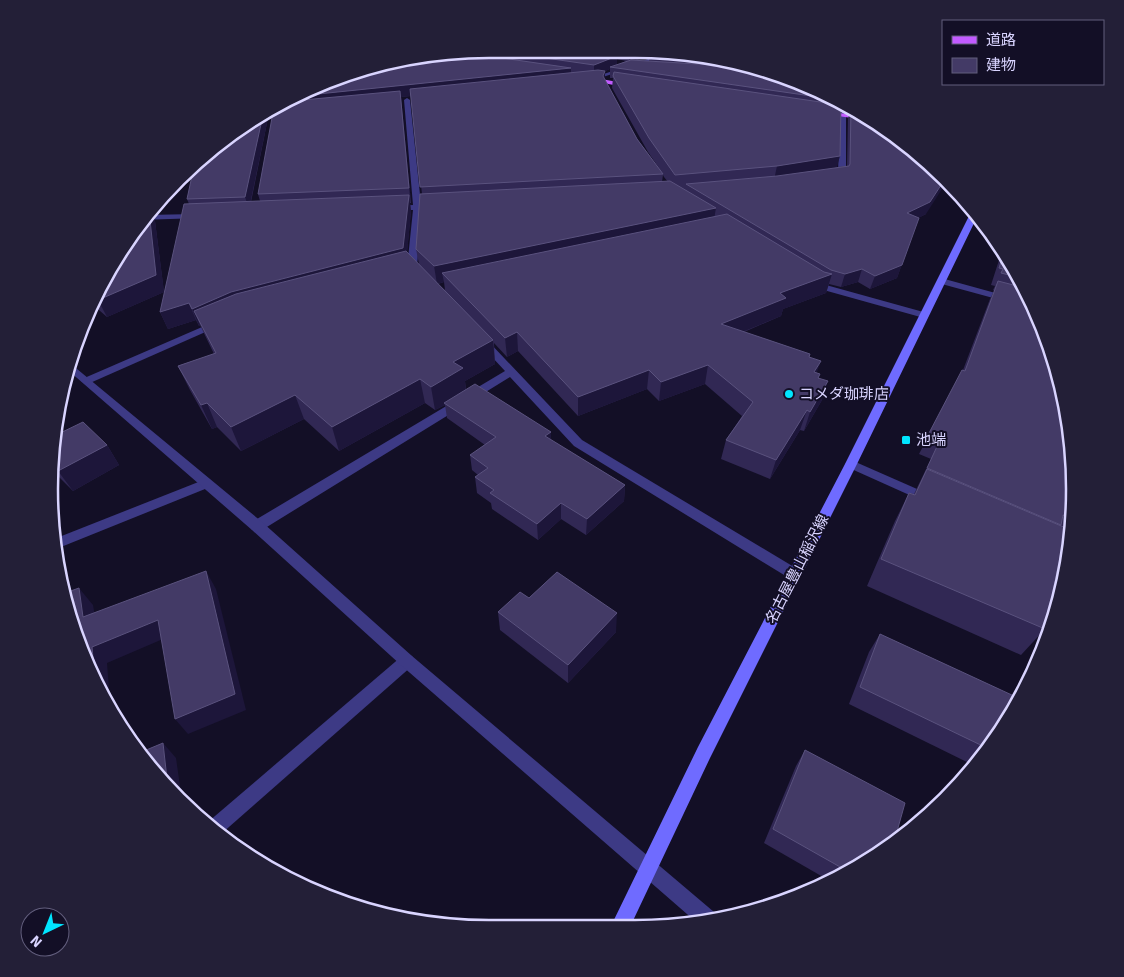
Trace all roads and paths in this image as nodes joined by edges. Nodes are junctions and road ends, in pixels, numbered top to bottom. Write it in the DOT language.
graph roads {
  1 [pos="655,58"];
  2 [pos="620,64"];
  3 [pos="629,66"];
  4 [pos="648,67"];
  5 [pos="581,80"];
  6 [pos="594,80"];
  7 [pos="638,87"];
  8 [pos="407,100"];
  9 [pos="293,112"];
  10 [pos="814,112"];
  11 [pos="845,112"];
  12 [pos="274,114"];
  13 [pos="275,114"];
  14 [pos="843,116"];
  15 [pos="855,118"];
  16 [pos="272,123"];
  17 [pos="824,177"];
  18 [pos="446,206"];
  19 [pos="388,208"];
  20 [pos="417,208"];
  21 [pos="208,215"];
  22 [pos="154,217"];
  23 [pos="972,220"];
  24 [pos="807,277"];
  25 [pos="941,281"];
  26 [pos="426,282"];
  27 [pos="1025,304"];
  28 [pos="924,315"];
  29 [pos="222,321"];
  30 [pos="479,337"];
  31 [pos="74,370"];
  32 [pos="511,372"];
  33 [pos="86,381"];
  34 [pos="851,464"];
  35 [pos="206,484"];
  36 [pos="941,504"];
  37 [pos="257,526"];
  38 [pos="61,542"];
  39 [pos="1031,544"];
  40 [pos="1061,557"];
  41 [pos="794,574"];
  42 [pos="407,661"];
  43 [pos="218,824"];
  44 [pos="648,867"];
  45 [pos="702,914"];
  46 [pos="624,920"];
  1 -- 3 [label="street"];
  2 -- 3 [label="street"];
  3 -- 4 [label="street"];
  3 -- 6 [label="street"];
  5 -- 6 [label="street"];
  6 -- 7 [label="main road"];
  8 -- 20 [label="street"];
  9 -- 13 [label="street"];
  10 -- 14 [label="main road"];
  11 -- 14 [label="street"];
  12 -- 16 [label="street"];
  14 -- 15 [label="main road"];
  14 -- 17 [label="street"];
  18 -- 20 [label="street"];
  19 -- 20 [label="street"];
  20 -- 26 [label="street"];
  21 -- 22 [label="street"];
  23 -- 25 [label="main road, 名古屋豊山稲沢線"];
  24 -- 28 [label="street"];
  25 -- 27 [label="street"];
  25 -- 28 [label="main road, 名古屋豊山稲沢線"];
  28 -- 34 [label="main road, 名古屋豊山稲沢線"];
  29 -- 33 [label="street"];
  30 -- 32 [label="street"];
  31 -- 33 [label="street"];
  32 -- 37 [label="street"];
  32 -- 41 [label="street"];
  33 -- 35 [label="street"];
  34 -- 36 [label="street"];
  34 -- 41 [label="main road, 名古屋豊山稲沢線"];
  35 -- 37 [label="street"];
  35 -- 38 [label="street"];
  37 -- 42 [label="street"];
  39 -- 40 [label="street"];
  41 -- 44 [label="main road, 名古屋豊山稲沢線"];
  42 -- 43 [label="street"];
  42 -- 44 [label="street"];
  44 -- 45 [label="street"];
  44 -- 46 [label="main road, 名古屋豊山稲沢線"];
}
